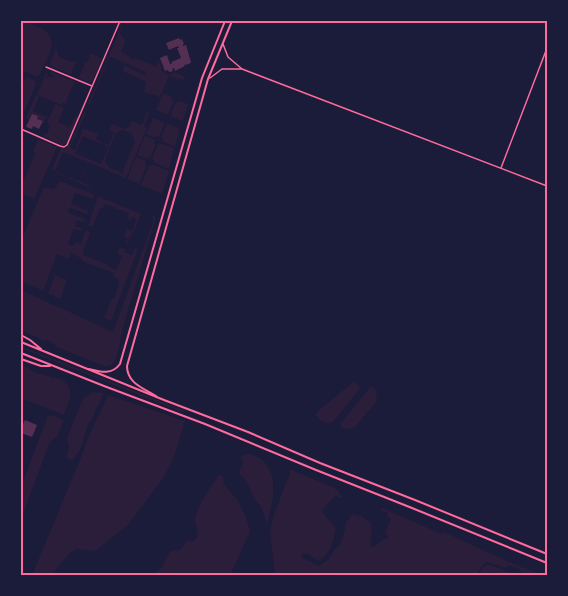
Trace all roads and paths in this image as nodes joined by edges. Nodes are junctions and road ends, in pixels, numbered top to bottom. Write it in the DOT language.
graph roads {
  1 [pos="120,21"];
  2 [pos="225,21"];
  3 [pos="232,21"];
  4 [pos="222,42"];
  5 [pos="547,48"];
  6 [pos="46,67"];
  7 [pos="242,69"];
  8 [pos="208,79"];
  9 [pos="92,86"];
  10 [pos="21,129"];
  11 [pos="501,169"];
  12 [pos="547,186"];
  13 [pos="21,335"];
  14 [pos="21,342"];
  15 [pos="43,351"];
  16 [pos="21,353"];
  17 [pos="21,359"];
  18 [pos="54,366"];
  19 [pos="87,368"];
  20 [pos="164,400"];
  21 [pos="274,444"];
  22 [pos="271,450"];
  23 [pos="294,452"];
  24 [pos="291,459"];
  25 [pos="547,554"];
  26 [pos="547,563"];
  1 -- 9 [label="street"];
  2 -- 19 [label="main road"];
  3 -- 4 [label="main road"];
  4 -- 7 [label="street"];
  4 -- 8 [label="main road"];
  5 -- 11 [label="street"];
  6 -- 9 [label="street"];
  7 -- 8 [label="street"];
  7 -- 11 [label="street"];
  8 -- 20 [label="main road"];
  9 -- 10 [label="street"];
  11 -- 12 [label="street"];
  13 -- 15 [label="main road"];
  14 -- 15 [label="main road"];
  15 -- 19 [label="main road"];
  16 -- 18 [label="main road"];
  17 -- 18 [label="main road"];
  18 -- 22 [label="main road"];
  19 -- 20 [label="main road"];
  20 -- 21 [label="main road"];
  21 -- 22 [label="main road"];
  21 -- 23 [label="main road"];
  22 -- 24 [label="main road"];
  23 -- 24 [label="main road"];
  23 -- 25 [label="main road"];
  24 -- 26 [label="main road"];
}
